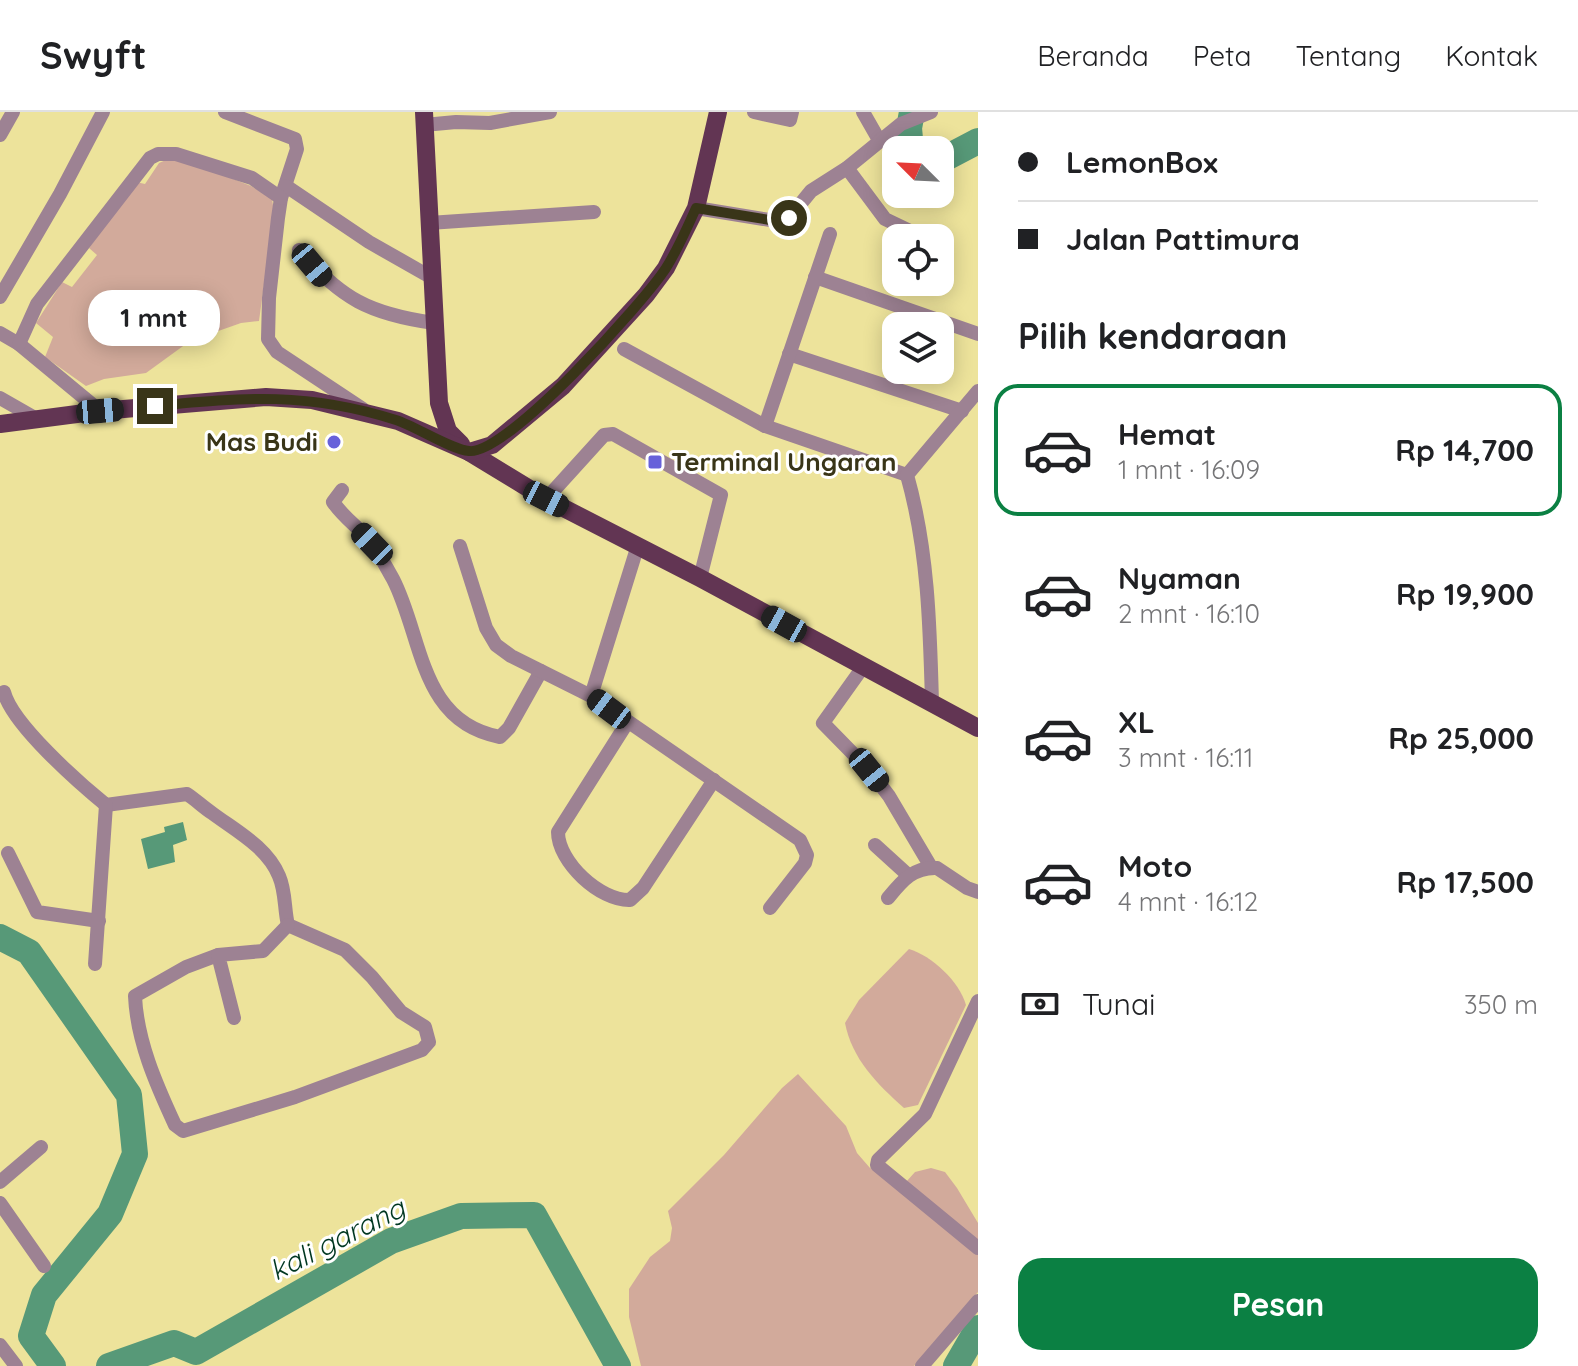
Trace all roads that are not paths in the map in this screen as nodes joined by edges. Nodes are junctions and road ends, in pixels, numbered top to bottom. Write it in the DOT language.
graph roads {
  1 [pos="13,112"];
  2 [pos="103,112"];
  3 [pos="225,112"];
  4 [pos="550,112"];
  5 [pos="718,112"];
  6 [pos="754,112"];
  7 [pos="792,112"];
  8 [pos="863,112"];
  9 [pos="931,112"];
  10 [pos="456,117"];
  11 [pos="424,119"];
  12 [pos="0,135"];
  13 [pos="879,140"];
  14 [pos="847,168"];
  15 [pos="284,192"];
  16 [pos="696,208"];
  17 [pos="594,212"];
  18 [pos="429,223"];
  19 [pos="895,224"];
  20 [pos="830,234"];
  21 [pos="299,250"];
  22 [pos="815,277"];
  23 [pos="434,279"];
  24 [pos="0,297"];
  25 [pos="434,323"];
  26 [pos="0,333"];
  27 [pos="978,334"];
  28 [pos="19,344"];
  29 [pos="624,349"];
  30 [pos="789,354"];
  31 [pos="978,391"];
  32 [pos="0,398"];
  33 [pos="439,403"];
  34 [pos="100,411"];
  35 [pos="962,411"];
  36 [pos="370,414"];
  37 [pos="35,418"];
  38 [pos="398,421"];
  39 [pos="0,424"];
  40 [pos="765,426"];
  41 [pos="469,452"];
  42 [pos="907,475"];
  43 [pos="342,490"];
  44 [pos="546,499"];
  45 [pos="638,545"];
  46 [pos="460,546"];
  47 [pos="700,578"];
  48 [pos="863,667"];
  49 [pos="541,671"];
  50 [pos="4,692"];
  51 [pos="591,696"];
  52 [pos="932,703"];
  53 [pos="627,723"];
  54 [pos="978,728"];
  55 [pos="714,780"];
  56 [pos="106,805"];
  57 [pos="875,845"];
  58 [pos="8,853"];
  59 [pos="931,867"];
  60 [pos="908,875"];
  61 [pos="978,892"];
  62 [pos="888,898"];
  63 [pos="770,908"];
  64 [pos="99,921"];
  65 [pos="288,925"];
  66 [pos="218,955"];
  67 [pos="95,964"];
  68 [pos="978,1001"];
  69 [pos="234,1018"];
  70 [pos="41,1147"];
  71 [pos="0,1182"];
  72 [pos="0,1203"];
  73 [pos="978,1248"];
  74 [pos="44,1266"];
  75 [pos="978,1301"];
  76 [pos="0,1345"];
  77 [pos="16,1366"];
  78 [pos="922,1366"];
  1 -- 12 [label="street"];
  2 -- 24 [label="street"];
  3 -- 15 [label="street"];
  4 -- 10 [label="street"];
  5 -- 16 [label="main road"];
  6 -- 7 [label="street"];
  8 -- 13 [label="street"];
  9 -- 13 [label="street"];
  10 -- 11 [label="street"];
  11 -- 18 [label="main road"];
  13 -- 14 [label="street"];
  14 -- 16 [label="street"];
  14 -- 19 [label="street"];
  15 -- 23 [label="street"];
  15 -- 28 [label="street"];
  15 -- 36 [label="street"];
  16 -- 41 [label="main road"];
  17 -- 18 [label="street"];
  18 -- 23 [label="main road"];
  20 -- 22 [label="street"];
  21 -- 25 [label="street"];
  22 -- 27 [label="street"];
  22 -- 30 [label="street"];
  23 -- 25 [label="main road"];
  25 -- 33 [label="main road"];
  26 -- 28 [label="street"];
  28 -- 34 [label="street"];
  29 -- 40 [label="street"];
  30 -- 35 [label="street"];
  30 -- 40 [label="street"];
  31 -- 35 [label="street"];
  32 -- 37 [label="street"];
  33 -- 38 [label="main road"];
  33 -- 41 [label="main road"];
  34 -- 36 [label="main road"];
  34 -- 37 [label="main road"];
  35 -- 42 [label="street"];
  36 -- 38 [label="main road"];
  37 -- 39 [label="main road"];
  38 -- 41 [label="main road"];
  40 -- 42 [label="street"];
  41 -- 44 [label="main road"];
  42 -- 52 [label="street"];
  43 -- 49 [label="street"];
  44 -- 45 [label="main road"];
  44 -- 47 [label="street"];
  45 -- 47 [label="main road"];
  45 -- 51 [label="street"];
  46 -- 49 [label="street"];
  47 -- 48 [label="main road"];
  48 -- 52 [label="main road"];
  48 -- 59 [label="street"];
  49 -- 51 [label="street"];
  50 -- 56 [label="street"];
  51 -- 53 [label="street"];
  52 -- 54 [label="main road"];
  53 -- 55 [label="street"];
  53 -- 55 [label="street"];
  55 -- 63 [label="street"];
  56 -- 64 [label="street"];
  56 -- 65 [label="street"];
  57 -- 60 [label="street"];
  58 -- 64 [label="street"];
  59 -- 60 [label="street"];
  59 -- 61 [label="street"];
  60 -- 62 [label="street"];
  64 -- 67 [label="street"];
  65 -- 66 [label="street"];
  65 -- 66 [label="street"];
  66 -- 69 [label="street"];
  68 -- 73 [label="street"];
  70 -- 71 [label="street"];
  72 -- 74 [label="street"];
  75 -- 78 [label="street"];
  76 -- 77 [label="street"];
}
